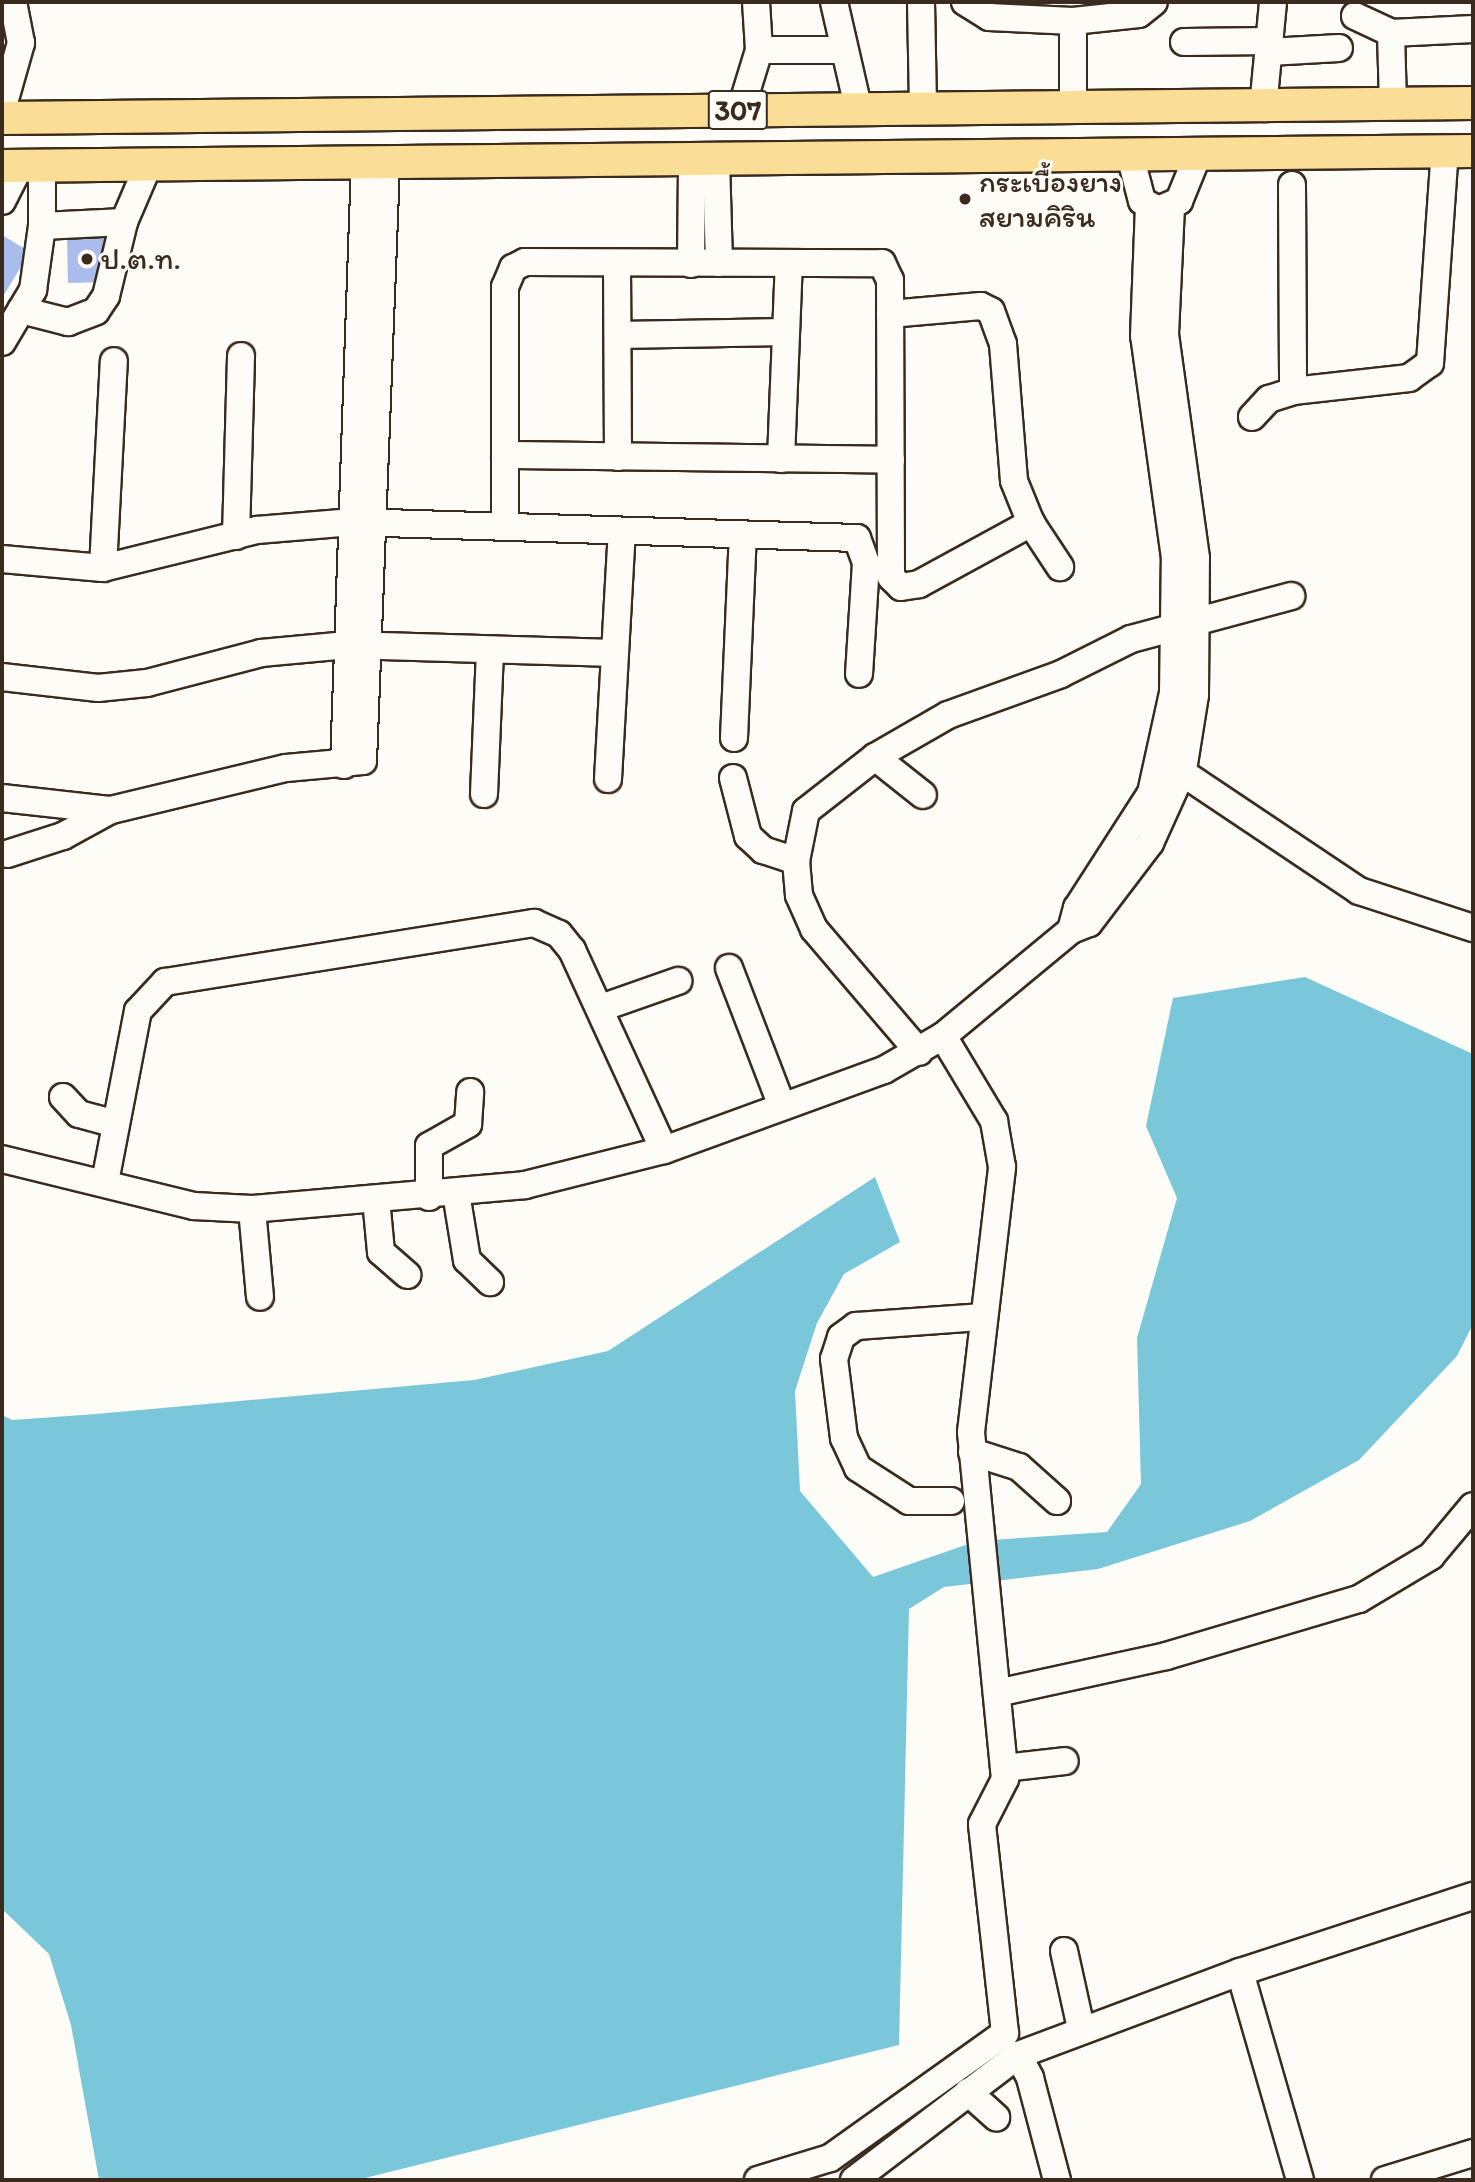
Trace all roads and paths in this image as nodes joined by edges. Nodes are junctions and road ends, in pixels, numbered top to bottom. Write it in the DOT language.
graph roads {
  1 [pos="13,2"];
  2 [pos="756,2"];
  3 [pos="834,2"];
  4 [pos="921,2"];
  5 [pos="965,2"];
  6 [pos="1154,2"];
  7 [pos="1273,2"];
  8 [pos="1355,16"];
  9 [pos="1073,21"];
  10 [pos="1473,29"];
  11 [pos="1391,33"];
  12 [pos="1184,42"];
  13 [pos="1270,47"];
  14 [pos="1339,48"];
  15 [pos="759,50"];
  16 [pos="840,50"];
  17 [pos="1473,103"];
  18 [pos="1393,106"];
  19 [pos="858,107"];
  20 [pos="923,107"];
  21 [pos="1073,107"];
  22 [pos="1263,108"];
  23 [pos="2,110"];
  24 [pos="741,110"];
  25 [pos="2,118"];
  26 [pos="1459,151"];
  27 [pos="1197,157"];
  28 [pos="1131,159"];
  29 [pos="704,162"];
  30 [pos="375,165"];
  31 [pos="21,166"];
  32 [pos="148,166"];
  33 [pos="1292,185"];
  34 [pos="2,201"];
  35 [pos="1160,208"];
  36 [pos="124,222"];
  37 [pos="42,226"];
  38 [pos="617,263"];
  39 [pos="719,263"];
  40 [pos="789,263"];
  41 [pos="691,264"];
  42 [pos="21,310"];
  43 [pos="890,314"];
  44 [pos="786,332"];
  45 [pos="618,335"];
  46 [pos="2,342"];
  47 [pos="241,356"];
  48 [pos="114,361"];
  49 [pos="1293,391"];
  50 [pos="1252,417"];
  51 [pos="505,455"];
  52 [pos="618,457"];
  53 [pos="781,459"];
  54 [pos="891,460"];
  55 [pos="364,523"];
  56 [pos="1031,523"];
  57 [pos="505,527"];
  58 [pos="622,531"];
  59 [pos="743,535"];
  60 [pos="236,536"];
  61 [pos="2,559"];
  62 [pos="1060,567"];
  63 [pos="103,568"];
  64 [pos="1291,596"];
  65 [pos="1186,623"];
  66 [pos="358,646"];
  67 [pos="490,650"];
  68 [pos="615,653"];
  69 [pos="859,674"];
  70 [pos="2,677"];
  71 [pos="734,738"];
  72 [pos="875,757"];
  73 [pos="1173,766"];
  74 [pos="733,778"];
  75 [pos="608,779"];
  76 [pos="484,794"];
  77 [pos="923,795"];
  78 [pos="2,798"];
  79 [pos="111,810"];
  80 [pos="7,854"];
  81 [pos="796,861"];
  82 [pos="1473,928"];
  83 [pos="729,968"];
  84 [pos="678,981"];
  85 [pos="601,1008"];
  86 [pos="943,1036"];
  87 [pos="919,1052"];
  88 [pos="470,1092"];
  89 [pos="63,1097"];
  90 [pos="782,1106"];
  91 [pos="116,1124"];
  92 [pos="664,1150"];
  93 [pos="2,1159"];
  94 [pos="105,1182"];
  95 [pos="456,1193"];
  96 [pos="429,1196"];
  97 [pos="376,1199"];
  98 [pos="252,1209"];
  99 [pos="407,1275"];
  100 [pos="489,1282"];
  101 [pos="260,1297"];
  102 [pos="981,1317"];
  103 [pos="972,1452"];
  104 [pos="951,1501"];
  105 [pos="1057,1501"];
  106 [pos="1473,1506"];
  107 [pos="997,1693"];
  108 [pos="1065,1761"];
  109 [pos="1004,1768"];
  110 [pos="1473,1896"];
  111 [pos="1064,1951"];
  112 [pos="1240,1972"];
  113 [pos="1081,2028"];
  114 [pos="1018,2055"];
  115 [pos="968,2092"];
  116 [pos="996,2117"];
  117 [pos="1473,2153"];
  118 [pos="758,2180"];
  119 [pos="853,2180"];
  120 [pos="1057,2180"];
  121 [pos="1300,2180"];
  122 [pos="1385,2180"];
  1 -- 23 [label="street"];
  2 -- 15 [label="street"];
  3 -- 16 [label="street"];
  4 -- 20 [label="street"];
  5 -- 9 [label="street"];
  6 -- 9 [label="street"];
  7 -- 13 [label="street"];
  8 -- 11 [label="street"];
  9 -- 21 [label="street"];
  10 -- 11 [label="street"];
  11 -- 18 [label="street"];
  12 -- 13 [label="street"];
  13 -- 14 [label="street"];
  13 -- 22 [label="street"];
  15 -- 16 [label="street"];
  15 -- 24 [label="street"];
  16 -- 19 [label="street"];
  17 -- 18 [label="main road, 307"];
  18 -- 22 [label="main road, 307"];
  19 -- 20 [label="main road, 307"];
  19 -- 24 [label="main road, 307"];
  20 -- 21 [label="main road, 307"];
  21 -- 22 [label="main road, 307"];
  24 -- 25 [label="main road, 307"];
  26 -- 27 [label="main road, 307"];
  26 -- 49 [label="street"];
  27 -- 28 [label="main road, 307"];
  27 -- 35 [label="street"];
  28 -- 29 [label="main road, 307"];
  28 -- 35 [label="street"];
  29 -- 30 [label="main road, 307"];
  29 -- 39 [label="street"];
  29 -- 41 [label="street"];
  30 -- 32 [label="main road, 307"];
  30 -- 55 [label="street"];
  31 -- 32 [label="main road, 307"];
  31 -- 34 [label="street"];
  31 -- 37 [label="street"];
  32 -- 36 [label="street"];
  33 -- 49 [label="street"];
  35 -- 65 [label="street"];
  36 -- 37 [label="street"];
  36 -- 42 [label="street"];
  37 -- 42 [label="street"];
  38 -- 41 [label="street"];
  38 -- 45 [label="street"];
  38 -- 51 [label="street"];
  39 -- 40 [label="street"];
  39 -- 41 [label="street"];
  40 -- 43 [label="street"];
  40 -- 44 [label="street"];
  42 -- 46 [label="street"];
  43 -- 54 [label="street"];
  43 -- 56 [label="street"];
  44 -- 45 [label="street"];
  44 -- 53 [label="street"];
  45 -- 52 [label="street"];
  47 -- 60 [label="street"];
  48 -- 63 [label="street"];
  49 -- 50 [label="street"];
  51 -- 52 [label="street"];
  51 -- 57 [label="street"];
  52 -- 53 [label="street"];
  53 -- 54 [label="street"];
  54 -- 56 [label="street"];
  55 -- 57 [label="street"];
  55 -- 60 [label="street"];
  55 -- 66 [label="street"];
  56 -- 62 [label="street"];
  57 -- 58 [label="street"];
  58 -- 59 [label="street"];
  58 -- 68 [label="street"];
  59 -- 69 [label="street"];
  59 -- 71 [label="street"];
  60 -- 63 [label="street"];
  61 -- 63 [label="street"];
  64 -- 65 [label="street"];
  65 -- 72 [label="street"];
  65 -- 73 [label="street"];
  66 -- 67 [label="street"];
  66 -- 70 [label="street"];
  66 -- 79 [label="street"];
  67 -- 68 [label="street"];
  67 -- 76 [label="street"];
  68 -- 75 [label="street"];
  72 -- 77 [label="street"];
  72 -- 81 [label="street"];
  73 -- 82 [label="street"];
  73 -- 86 [label="street"];
  74 -- 81 [label="street"];
  78 -- 79 [label="street"];
  79 -- 80 [label="street"];
  81 -- 87 [label="street"];
  83 -- 90 [label="street"];
  84 -- 85 [label="street"];
  85 -- 91 [label="street"];
  85 -- 92 [label="street"];
  86 -- 87 [label="street"];
  86 -- 102 [label="street"];
  87 -- 90 [label="street"];
  88 -- 96 [label="street"];
  89 -- 91 [label="street"];
  90 -- 92 [label="street"];
  91 -- 94 [label="street"];
  92 -- 95 [label="street"];
  93 -- 94 [label="street"];
  94 -- 98 [label="street"];
  95 -- 96 [label="street"];
  95 -- 100 [label="street"];
  96 -- 97 [label="street"];
  97 -- 98 [label="street"];
  97 -- 99 [label="street"];
  98 -- 101 [label="street"];
  102 -- 103 [label="street"];
  102 -- 104 [label="street"];
  103 -- 105 [label="street"];
  103 -- 107 [label="street"];
  106 -- 107 [label="street"];
  107 -- 109 [label="street"];
  108 -- 109 [label="street"];
  109 -- 118 [label="street"];
  110 -- 112 [label="street"];
  111 -- 113 [label="street"];
  112 -- 113 [label="street"];
  112 -- 121 [label="street"];
  113 -- 114 [label="street"];
  114 -- 115 [label="street"];
  114 -- 120 [label="street"];
  115 -- 116 [label="street"];
  115 -- 119 [label="street"];
  117 -- 122 [label="street"];
}
